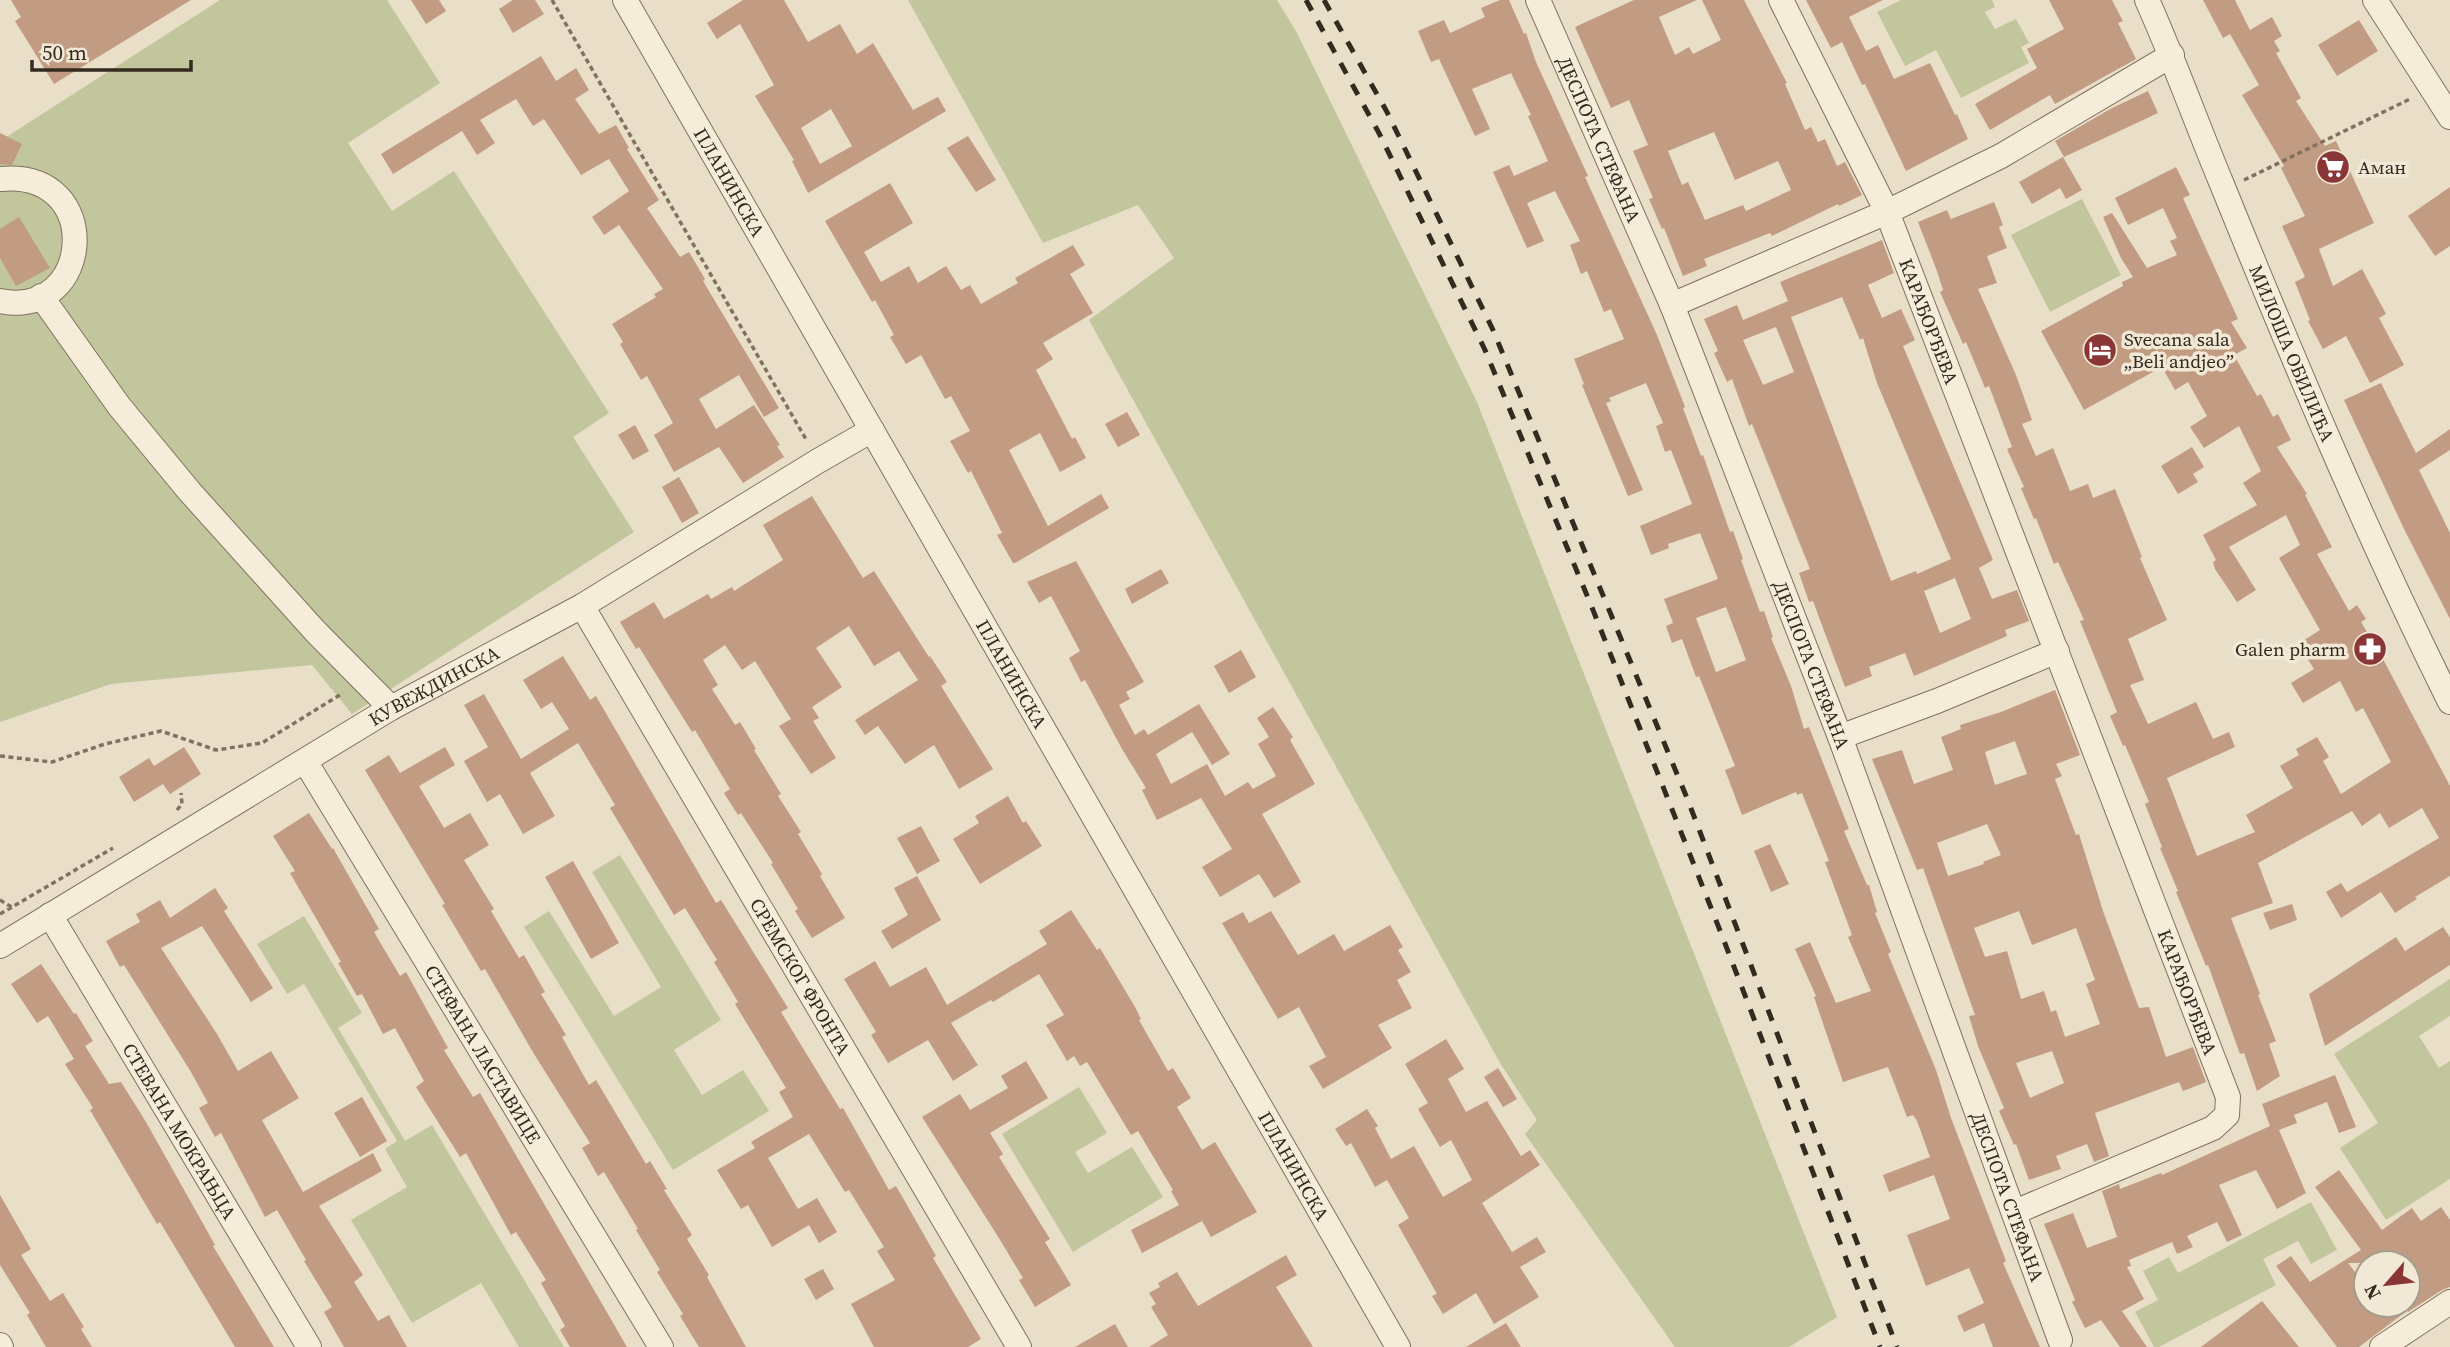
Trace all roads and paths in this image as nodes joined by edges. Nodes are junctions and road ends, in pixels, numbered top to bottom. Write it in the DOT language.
graph roads {
  1 [pos="552,0"];
  2 [pos="625,0"];
  3 [pos="1538,0"];
  4 [pos="1781,0"];
  5 [pos="2147,0"];
  6 [pos="2375,0"];
  7 [pos="2172,55"];
  8 [pos="2431,89"];
  9 [pos="2450,117"];
  10 [pos="0,179"];
  11 [pos="2224,190"];
  12 [pos="1887,212"];
  13 [pos="41,296"];
  14 [pos="0,301"];
  15 [pos="1672,305"];
  16 [pos="872,430"];
  17 [pos="818,461"];
  18 [pos="582,606"];
  19 [pos="2057,650"];
  20 [pos="363,681"];
  21 [pos="2450,702"];
  22 [pos="391,708"];
  23 [pos="1840,737"];
  24 [pos="0,756"];
  25 [pos="305,761"];
  26 [pos="181,793"];
  27 [pos="176,811"];
  28 [pos="117,845"];
  29 [pos="0,901"];
  30 [pos="13,907"];
  31 [pos="0,914"];
  32 [pos="50,915"];
  33 [pos="0,946"];
  34 [pos="2015,1212"];
  35 [pos="2450,1302"];
  36 [pos="2060,1340"];
  37 [pos="1011,1344"];
  38 [pos="309,1347"];
  39 [pos="661,1347"];
  40 [pos="1398,1347"];
  41 [pos="2382,1347"];
  1 -- 17 [label="path"];
  2 -- 16 [label="street, ПЛАНИНСКА"];
  3 -- 15 [label="street, ДЕСПОТА СТЕФАНА"];
  4 -- 12 [label="street, КАРАЂОРЂЕВА"];
  5 -- 7 [label="street, МИЛОША ОБИЛИЋА"];
  6 -- 8 [label="street"];
  7 -- 11 [label="street, МИЛОША ОБИЛИЋА"];
  7 -- 12 [label="street"];
  8 -- 9 [label="street"];
  8 -- 11 [label="path"];
  10 -- 13 [label="street"];
  11 -- 21 [label="street, МИЛОША ОБИЛИЋА"];
  12 -- 15 [label="street"];
  12 -- 19 [label="street, КАРАЂОРЂЕВА"];
  13 -- 14 [label="street"];
  13 -- 20 [label="street"];
  15 -- 23 [label="street, ДЕСПОТА СТЕФАНА"];
  16 -- 17 [label="street, КУВЕЖДИНСКА"];
  16 -- 40 [label="street, ПЛАНИНСКА"];
  17 -- 18 [label="street, КУВЕЖДИНСКА"];
  18 -- 22 [label="street, КУВЕЖДИНСКА"];
  18 -- 37 [label="street, СРЕМСКОГ ФРОНТА"];
  19 -- 23 [label="street"];
  19 -- 34 [label="street, КАРАЂОРЂЕВА"];
  20 -- 22 [label="street"];
  20 -- 24 [label="path"];
  22 -- 25 [label="street, КУВЕЖДИНСКА"];
  23 -- 34 [label="street, ДЕСПОТА СТЕФАНА"];
  25 -- 32 [label="street, КУВЕЖДИНСКА"];
  25 -- 39 [label="street, СТЕФАНА ЛАСТАВИЦЕ"];
  26 -- 27 [label="path"];
  28 -- 30 [label="path"];
  29 -- 30 [label="path"];
  30 -- 31 [label="path"];
  32 -- 33 [label="street, КУВЕЖДИНСКА"];
  32 -- 38 [label="street, СТЕВАНА МОКРАЊЦА"];
  34 -- 36 [label="street, ДЕСПОТА СТЕФАНА"];
  35 -- 41 [label="street"];
}
